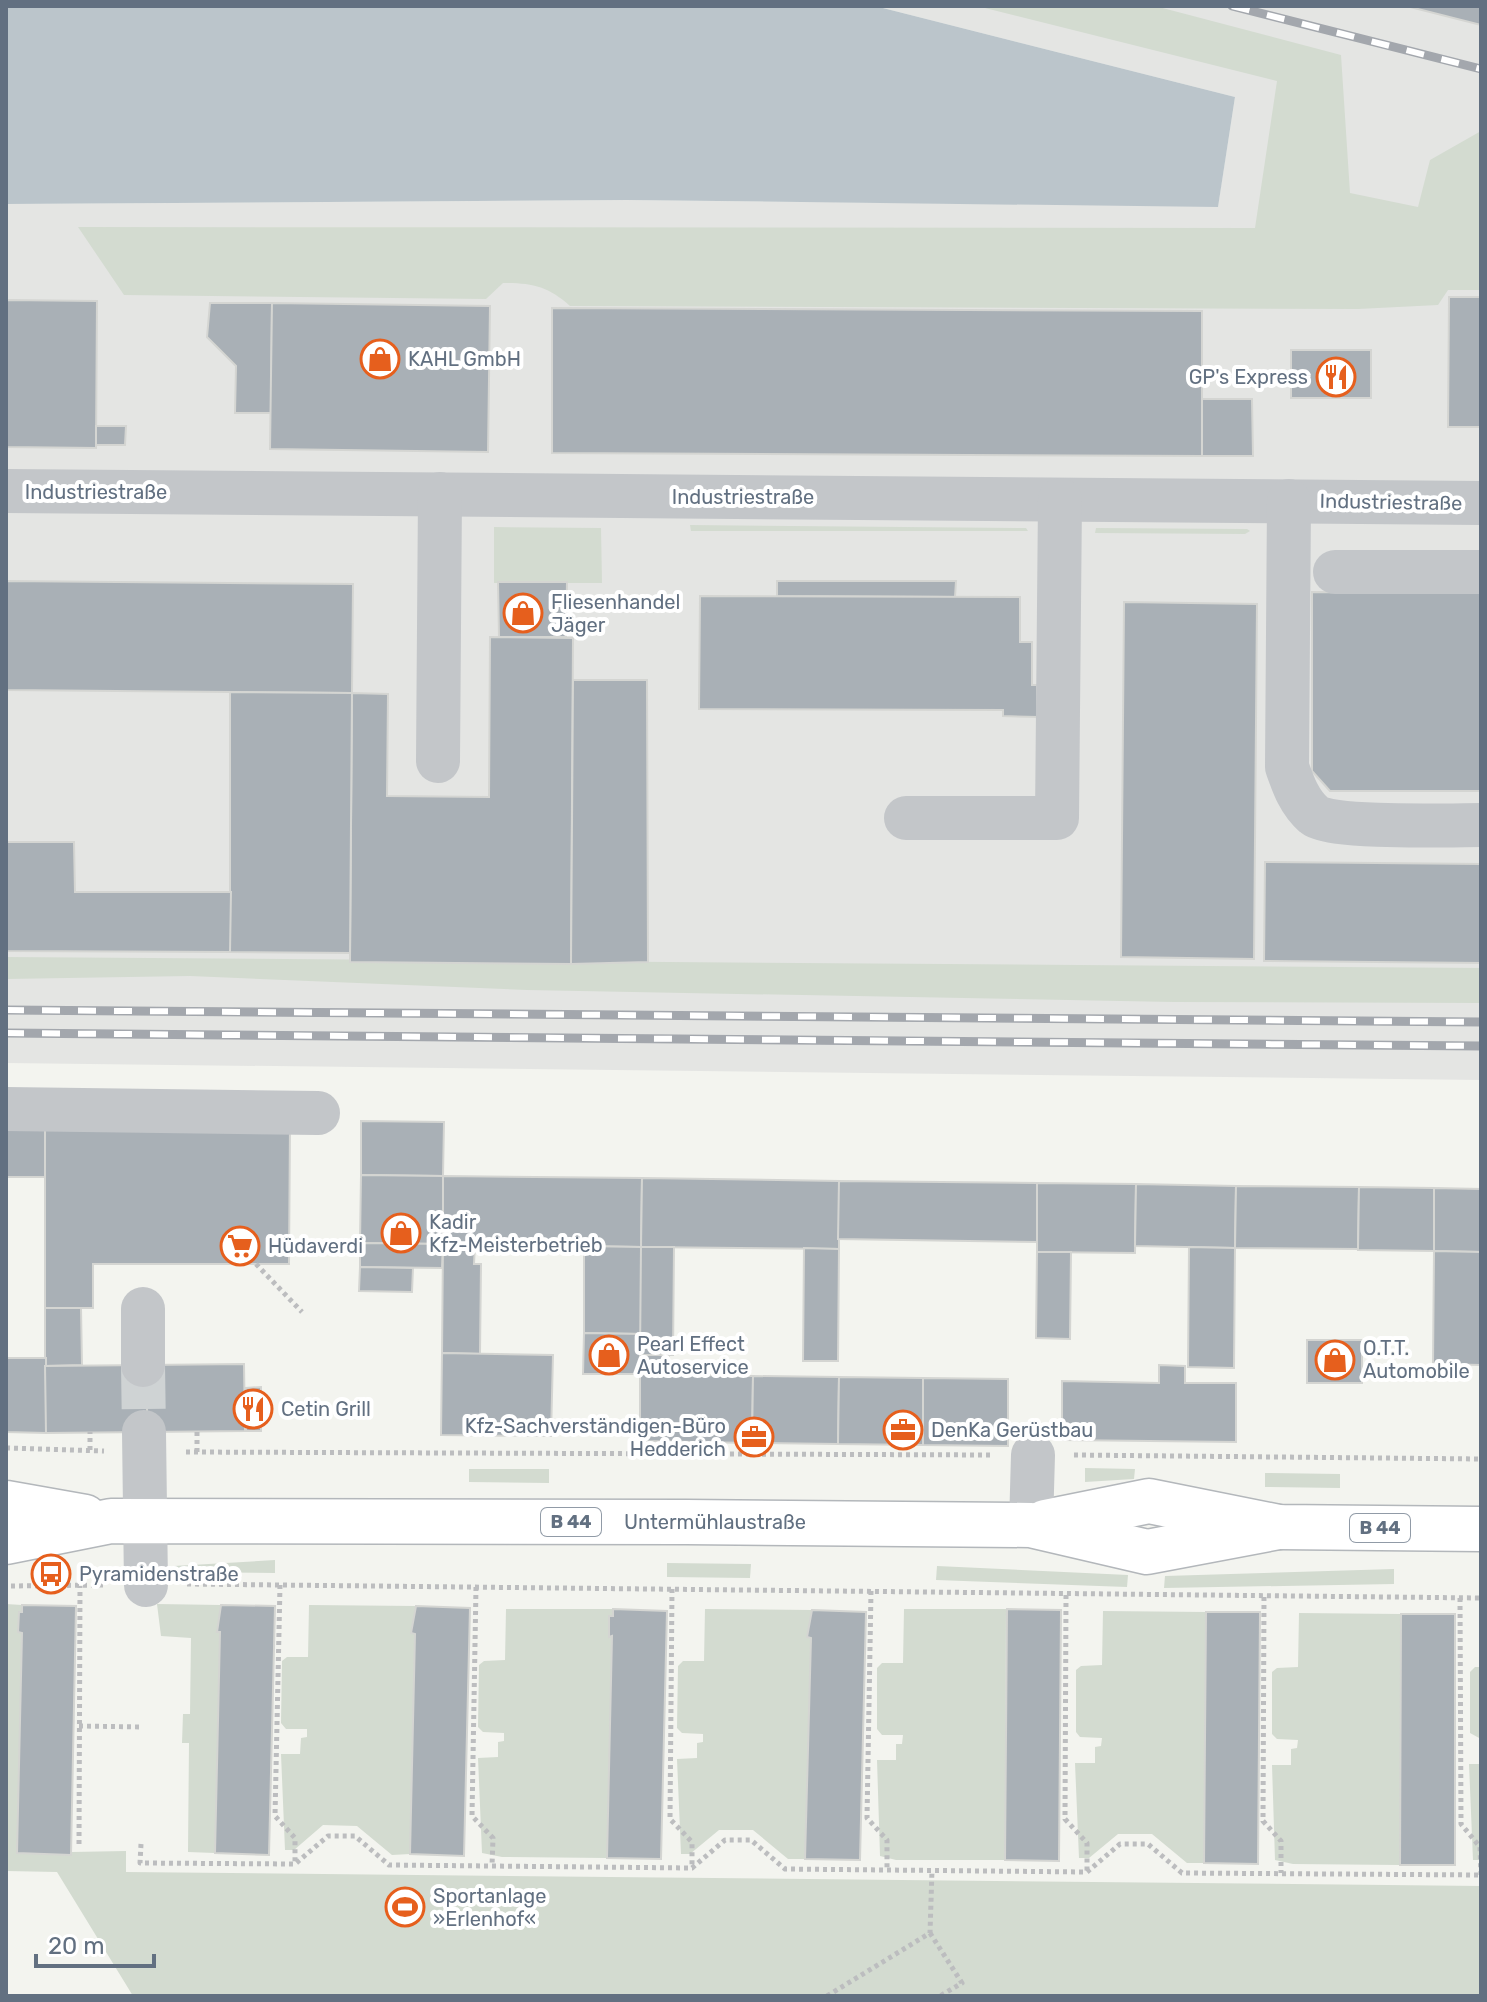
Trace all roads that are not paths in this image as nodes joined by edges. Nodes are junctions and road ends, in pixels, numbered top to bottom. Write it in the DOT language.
graph roads {
  1 [pos="6,491"];
  2 [pos="440,494"];
  3 [pos="1060,500"];
  4 [pos="1289,501"];
  5 [pos="1481,503"];
  6 [pos="1335,572"];
  7 [pos="1481,572"];
  8 [pos="438,761"];
  9 [pos="906,818"];
  10 [pos="1481,825"];
  11 [pos="6,1109"];
  12 [pos="318,1113"];
  13 [pos="143,1309"];
  14 [pos="143,1365"];
  15 [pos="144,1442"];
  16 [pos="1033,1455"];
  17 [pos="6,1503"];
  18 [pos="128,1521"];
  19 [pos="1031,1525"];
  20 [pos="1481,1529"];
  21 [pos="6,1542"];
  22 [pos="146,1585"];
  1 -- 2 [label="street, Industriestraße"];
  2 -- 3 [label="street, Industriestraße"];
  2 -- 8 [label="street"];
  3 -- 4 [label="street, Industriestraße"];
  3 -- 9 [label="street"];
  4 -- 5 [label="street, Industriestraße"];
  4 -- 10 [label="street"];
  6 -- 7 [label="street"];
  11 -- 12 [label="street"];
  13 -- 14 [label="street"];
  15 -- 18 [label="street"];
  16 -- 19 [label="street"];
  17 -- 18 [label="main road, Untermühlaustraße / B 44"];
  18 -- 19 [label="main road, Untermühlaustraße / B 44"];
  18 -- 21 [label="main road, Untermühlaustraße / B 44"];
  18 -- 22 [label="street"];
  19 -- 20 [label="main road, Untermühlaustraße / B 44"];
}
